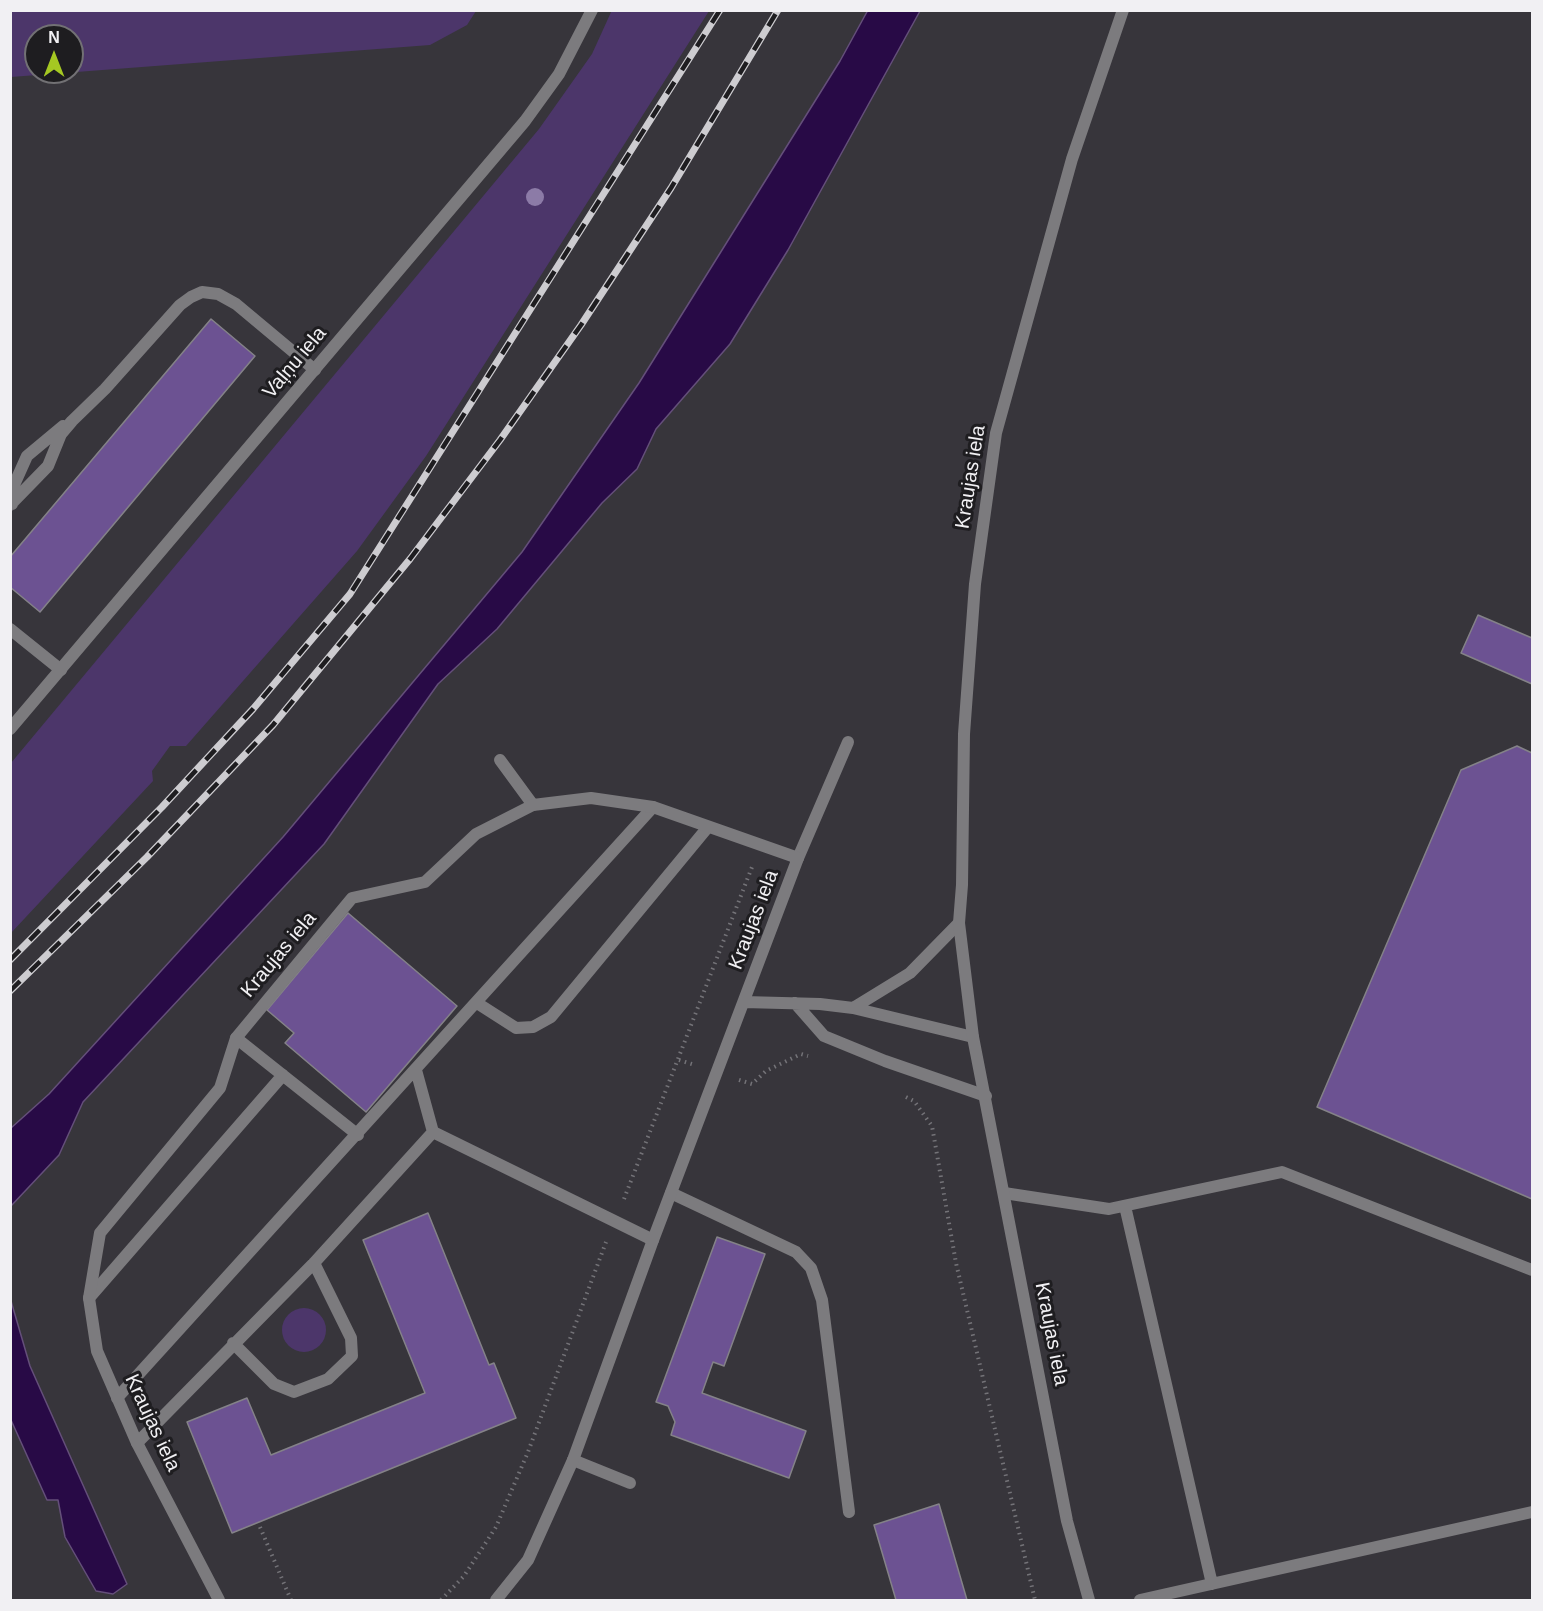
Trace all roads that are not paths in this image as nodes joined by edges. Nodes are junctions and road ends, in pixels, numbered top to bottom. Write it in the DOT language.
graph roads {
  1 [pos="592,10"];
  2 [pos="1123,10"];
  3 [pos="315,370"];
  4 [pos="72,421"];
  5 [pos="11,504"];
  6 [pos="10,629"];
  7 [pos="61,670"];
  8 [pos="10,729"];
  9 [pos="848,742"];
  10 [pos="500,760"];
  11 [pos="533,805"];
  12 [pos="652,807"];
  13 [pos="708,827"];
  14 [pos="798,858"];
  15 [pos="959,923"];
  16 [pos="744,1002"];
  17 [pos="477,1003"];
  18 [pos="795,1003"];
  19 [pos="853,1008"];
  20 [pos="974,1037"];
  21 [pos="236,1038"];
  22 [pos="416,1070"];
  23 [pos="283,1075"];
  24 [pos="986,1096"];
  25 [pos="433,1132"];
  26 [pos="358,1135"];
  27 [pos="671,1193"];
  28 [pos="1005,1193"];
  29 [pos="1125,1206"];
  30 [pos="652,1240"];
  31 [pos="314,1263"];
  32 [pos="1533,1270"];
  33 [pos="89,1298"];
  34 [pos="233,1343"];
  35 [pos="117,1398"];
  36 [pos="137,1443"];
  37 [pos="573,1460"];
  38 [pos="630,1483"];
  39 [pos="849,1512"];
  40 [pos="1533,1512"];
  41 [pos="1212,1584"];
  42 [pos="219,1600"];
  43 [pos="496,1600"];
  44 [pos="1089,1600"];
  45 [pos="1140,1600"];
  1 -- 3 [label="street, Vaļņu iela"];
  2 -- 15 [label="street, Kraujas iela"];
  3 -- 4 [label="street"];
  3 -- 7 [label="street, Vaļņu iela"];
  4 -- 5 [label="street"];
  4 -- 5 [label="street"];
  6 -- 7 [label="street"];
  7 -- 8 [label="street, Vaļņu iela"];
  9 -- 14 [label="street"];
  10 -- 11 [label="street"];
  11 -- 12 [label="street, Kraujas iela"];
  11 -- 21 [label="street, Kraujas iela"];
  12 -- 13 [label="street, Kraujas iela"];
  12 -- 17 [label="street"];
  13 -- 14 [label="street, Kraujas iela"];
  13 -- 17 [label="street"];
  14 -- 16 [label="street, Kraujas iela"];
  15 -- 19 [label="street"];
  15 -- 20 [label="street, Kraujas iela"];
  16 -- 18 [label="street, Kraujas iela"];
  16 -- 27 [label="street, Kraujas iela"];
  17 -- 22 [label="street"];
  18 -- 19 [label="street, Kraujas iela"];
  18 -- 24 [label="street"];
  19 -- 20 [label="street, Kraujas iela"];
  20 -- 24 [label="street, Kraujas iela"];
  21 -- 23 [label="street"];
  21 -- 33 [label="street, Kraujas iela"];
  22 -- 25 [label="street"];
  22 -- 26 [label="street"];
  23 -- 26 [label="street"];
  23 -- 33 [label="street"];
  24 -- 28 [label="street, Kraujas iela"];
  25 -- 30 [label="street"];
  25 -- 31 [label="street"];
  26 -- 35 [label="street"];
  27 -- 30 [label="street, Kraujas iela"];
  27 -- 39 [label="street"];
  28 -- 29 [label="street"];
  28 -- 44 [label="street, Kraujas iela"];
  29 -- 32 [label="street"];
  29 -- 41 [label="street"];
  30 -- 37 [label="street, Kraujas iela"];
  31 -- 34 [label="street"];
  31 -- 34 [label="street"];
  33 -- 35 [label="street, Kraujas iela"];
  34 -- 36 [label="street"];
  35 -- 36 [label="street, Kraujas iela"];
  36 -- 42 [label="street, Kraujas iela"];
  37 -- 38 [label="street"];
  37 -- 43 [label="street, Kraujas iela"];
  40 -- 41 [label="street"];
  41 -- 45 [label="street"];
}
